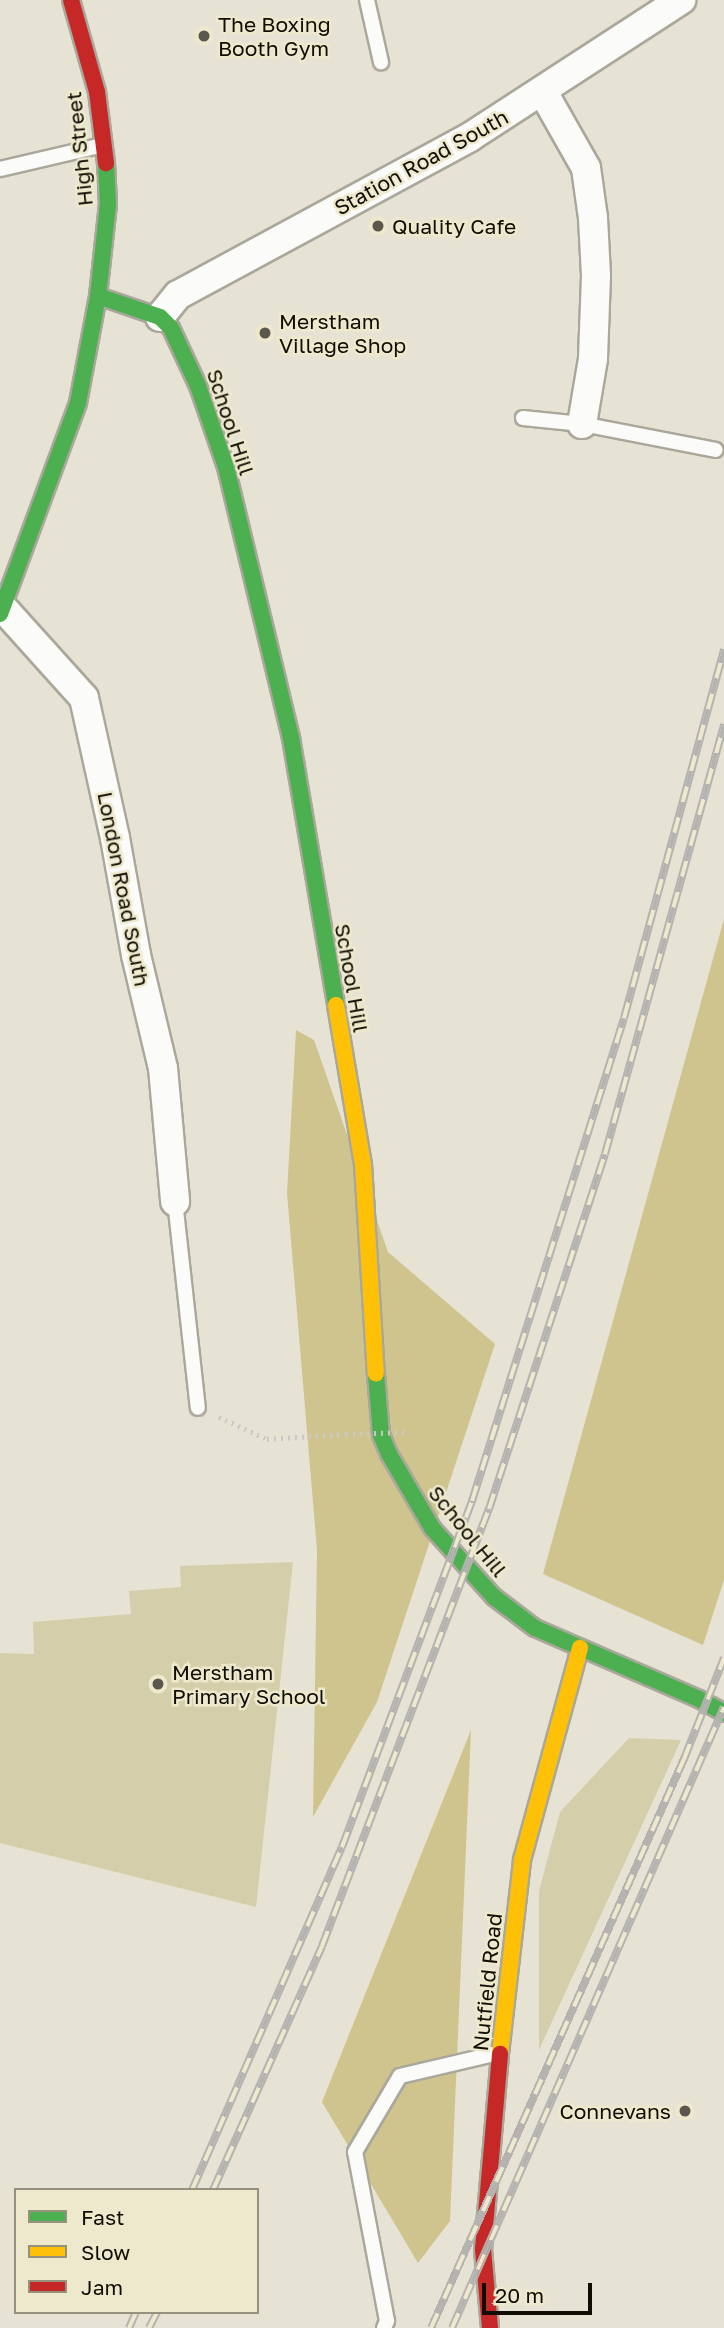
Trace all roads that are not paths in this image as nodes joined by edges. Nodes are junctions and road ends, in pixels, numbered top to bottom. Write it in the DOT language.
graph roads {
  1 [pos="71,0"];
  2 [pos="367,0"];
  3 [pos="681,0"];
  4 [pos="381,62"];
  5 [pos="543,92"];
  6 [pos="104,145"];
  7 [pos="0,169"];
  8 [pos="99,296"];
  9 [pos="160,317"];
  10 [pos="523,418"];
  11 [pos="582,424"];
  12 [pos="716,450"];
  13 [pos="1,611"];
  14 [pos="175,1201"];
  15 [pos="198,1408"];
  16 [pos="580,1648"];
  17 [pos="724,1713"];
  18 [pos="500,2052"];
  19 [pos="384,2328"];
  20 [pos="490,2328"];
  1 -- 6 [label="street, High Street"];
  2 -- 4 [label="lane"];
  3 -- 5 [label="street, Station Road South"];
  5 -- 9 [label="street, Station Road South"];
  5 -- 11 [label="street"];
  6 -- 7 [label="lane"];
  6 -- 8 [label="street, High Street"];
  8 -- 9 [label="street"];
  8 -- 13 [label="street, London Road South"];
  9 -- 16 [label="street, School Hill"];
  10 -- 11 [label="lane"];
  11 -- 12 [label="lane"];
  13 -- 14 [label="street, London Road South"];
  14 -- 15 [label="lane"];
  16 -- 17 [label="street, School Hill"];
  16 -- 18 [label="street, Nutfield Road"];
  18 -- 19 [label="lane"];
  18 -- 20 [label="street, Nutfield Road"];
}
